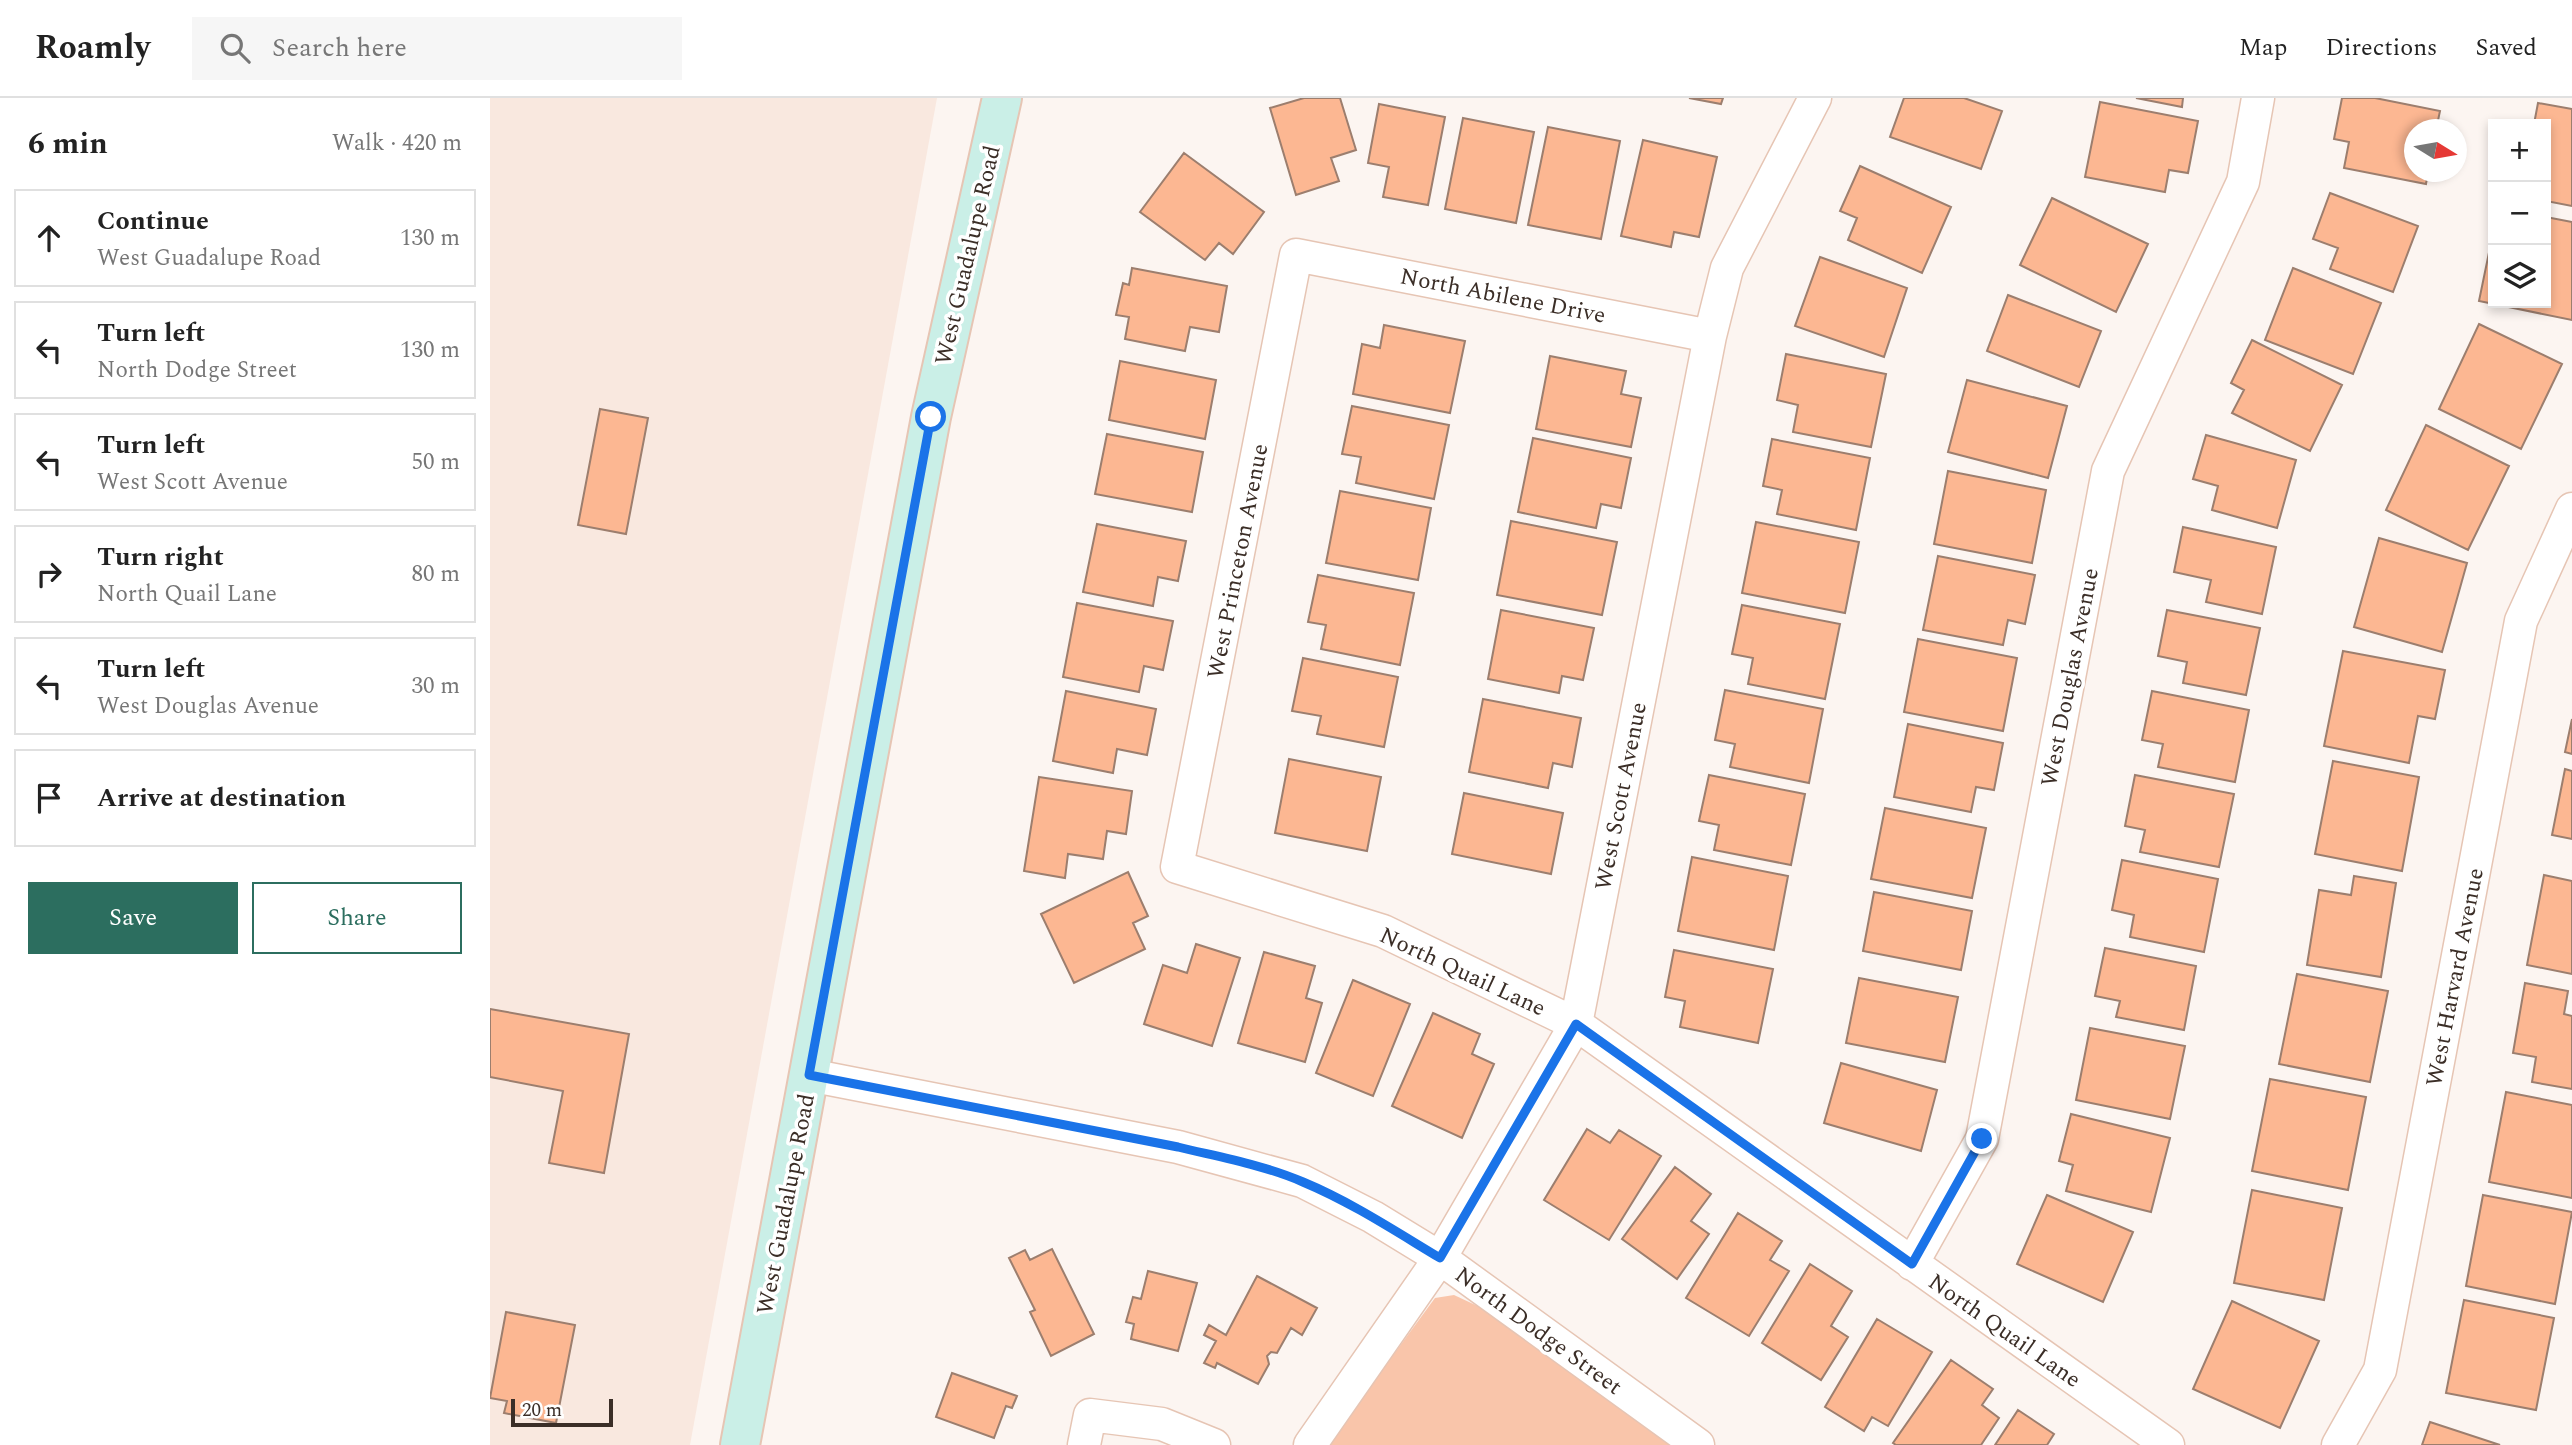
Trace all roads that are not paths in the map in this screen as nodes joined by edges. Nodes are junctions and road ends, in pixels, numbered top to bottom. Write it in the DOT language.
graph roads {
  1 [pos="1002,98"];
  2 [pos="1815,98"];
  3 [pos="2258,98"];
  4 [pos="1296,255"];
  5 [pos="1710,336"];
  6 [pos="2572,509"];
  7 [pos="1177,867"];
  8 [pos="1576,1024"];
  9 [pos="809,1075"];
  10 [pos="1440,1258"];
  11 [pos="1912,1264"];
  12 [pos="1087,1430"];
  13 [pos="740,1445"];
  14 [pos="1214,1445"];
  15 [pos="1310,1445"];
  16 [pos="1698,1445"];
  17 [pos="2168,1445"];
  18 [pos="2338,1445"];
  1 -- 9 [label="main road, West Guadalupe Road"];
  2 -- 5 [label="street, West Scott Avenue"];
  3 -- 11 [label="street, West Douglas Avenue"];
  4 -- 5 [label="street, North Abilene Drive"];
  4 -- 7 [label="street, West Princeton Avenue"];
  5 -- 8 [label="street, West Scott Avenue"];
  6 -- 18 [label="street, West Harvard Avenue"];
  7 -- 8 [label="street, North Quail Lane"];
  8 -- 10 [label="street, West Scott Avenue"];
  8 -- 11 [label="street, North Quail Lane"];
  9 -- 10 [label="street, North Dodge Street"];
  9 -- 13 [label="main road, West Guadalupe Road"];
  10 -- 15 [label="street, West Scott Avenue"];
  10 -- 16 [label="street, North Dodge Street"];
  11 -- 17 [label="street, North Quail Lane"];
  12 -- 14 [label="street"];
}
